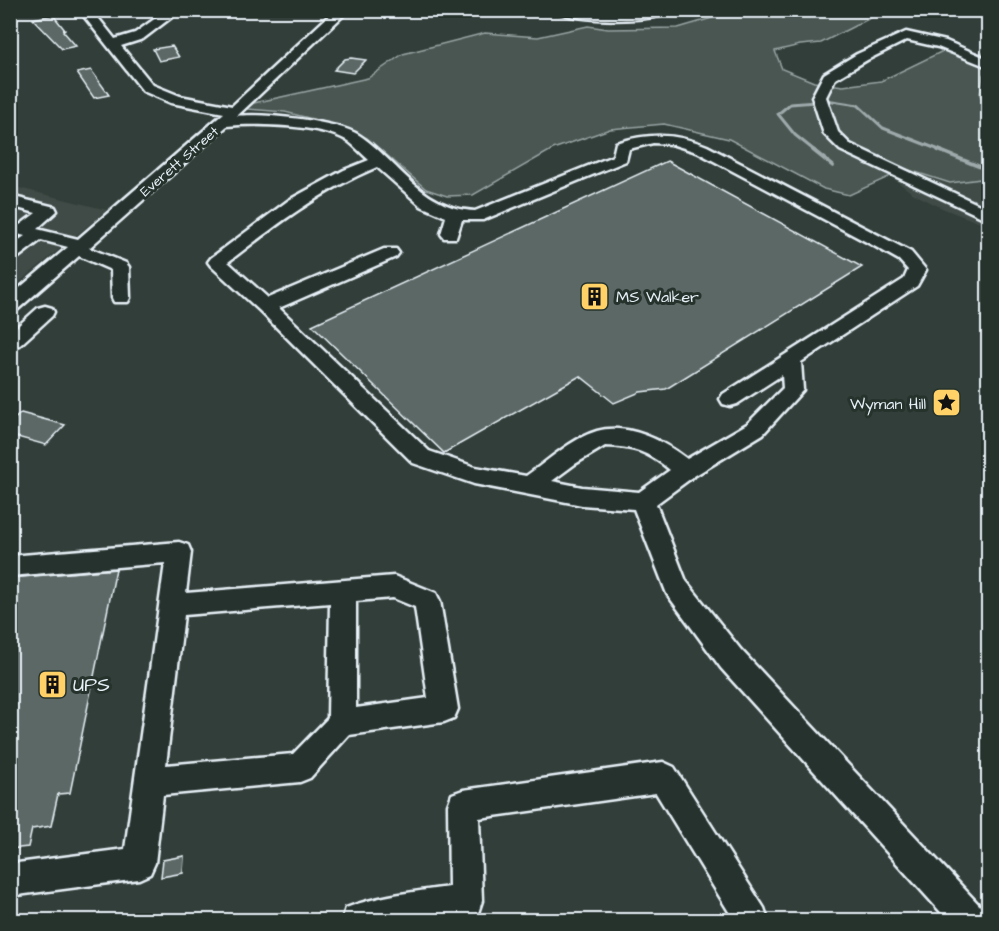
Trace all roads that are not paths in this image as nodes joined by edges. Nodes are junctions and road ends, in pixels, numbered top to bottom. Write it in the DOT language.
graph roads {
  1 [pos="85,10"];
  2 [pos="175,10"];
  3 [pos="343,10"];
  4 [pos="560,10"];
  5 [pos="671,10"];
  6 [pos="114,44"];
  7 [pos="988,63"];
  8 [pos="237,111"];
  9 [pos="224,122"];
  10 [pos="377,162"];
  11 [pos="10,201"];
  12 [pos="455,214"];
  13 [pos="988,214"];
  14 [pos="24,230"];
  15 [pos="450,234"];
  16 [pos="80,247"];
  17 [pos="390,253"];
  18 [pos="10,255"];
  19 [pos="18,291"];
  20 [pos="121,298"];
  21 [pos="10,306"];
  22 [pos="266,306"];
  23 [pos="45,312"];
  24 [pos="12,341"];
  25 [pos="791,360"];
  26 [pos="730,399"];
  27 [pos="686,470"];
  28 [pos="530,486"];
  29 [pos="643,501"];
  30 [pos="10,566"];
  31 [pos="343,591"];
  32 [pos="172,605"];
  33 [pos="342,723"];
  34 [pos="150,781"];
  35 [pos="10,880"];
  36 [pos="358,921"];
  37 [pos="752,921"];
  38 [pos="970,921"];
  1 -- 6 [label="street"];
  2 -- 6 [label="street"];
  3 -- 8 [label="street, Everett Street"];
  4 -- 5 [label="street"];
  6 -- 8 [label="street"];
  7 -- 13 [label="street"];
  8 -- 9 [label="street, Everett Street"];
  9 -- 10 [label="street"];
  9 -- 16 [label="street, Everett Street"];
  10 -- 12 [label="street"];
  10 -- 22 [label="street"];
  11 -- 14 [label="street"];
  12 -- 15 [label="street"];
  12 -- 25 [label="street"];
  14 -- 16 [label="street"];
  14 -- 18 [label="street"];
  16 -- 19 [label="street, Everett Street"];
  16 -- 20 [label="street"];
  17 -- 22 [label="street"];
  19 -- 21 [label="street, Everett Street"];
  22 -- 28 [label="street"];
  23 -- 24 [label="street"];
  25 -- 26 [label="street"];
  25 -- 27 [label="street"];
  27 -- 28 [label="street"];
  27 -- 29 [label="street"];
  28 -- 29 [label="street"];
  29 -- 38 [label="street"];
  30 -- 32 [label="street"];
  31 -- 32 [label="street"];
  31 -- 33 [label="street"];
  31 -- 33 [label="street"];
  32 -- 34 [label="street"];
  33 -- 34 [label="street"];
  34 -- 35 [label="street"];
  36 -- 37 [label="street"];
}
